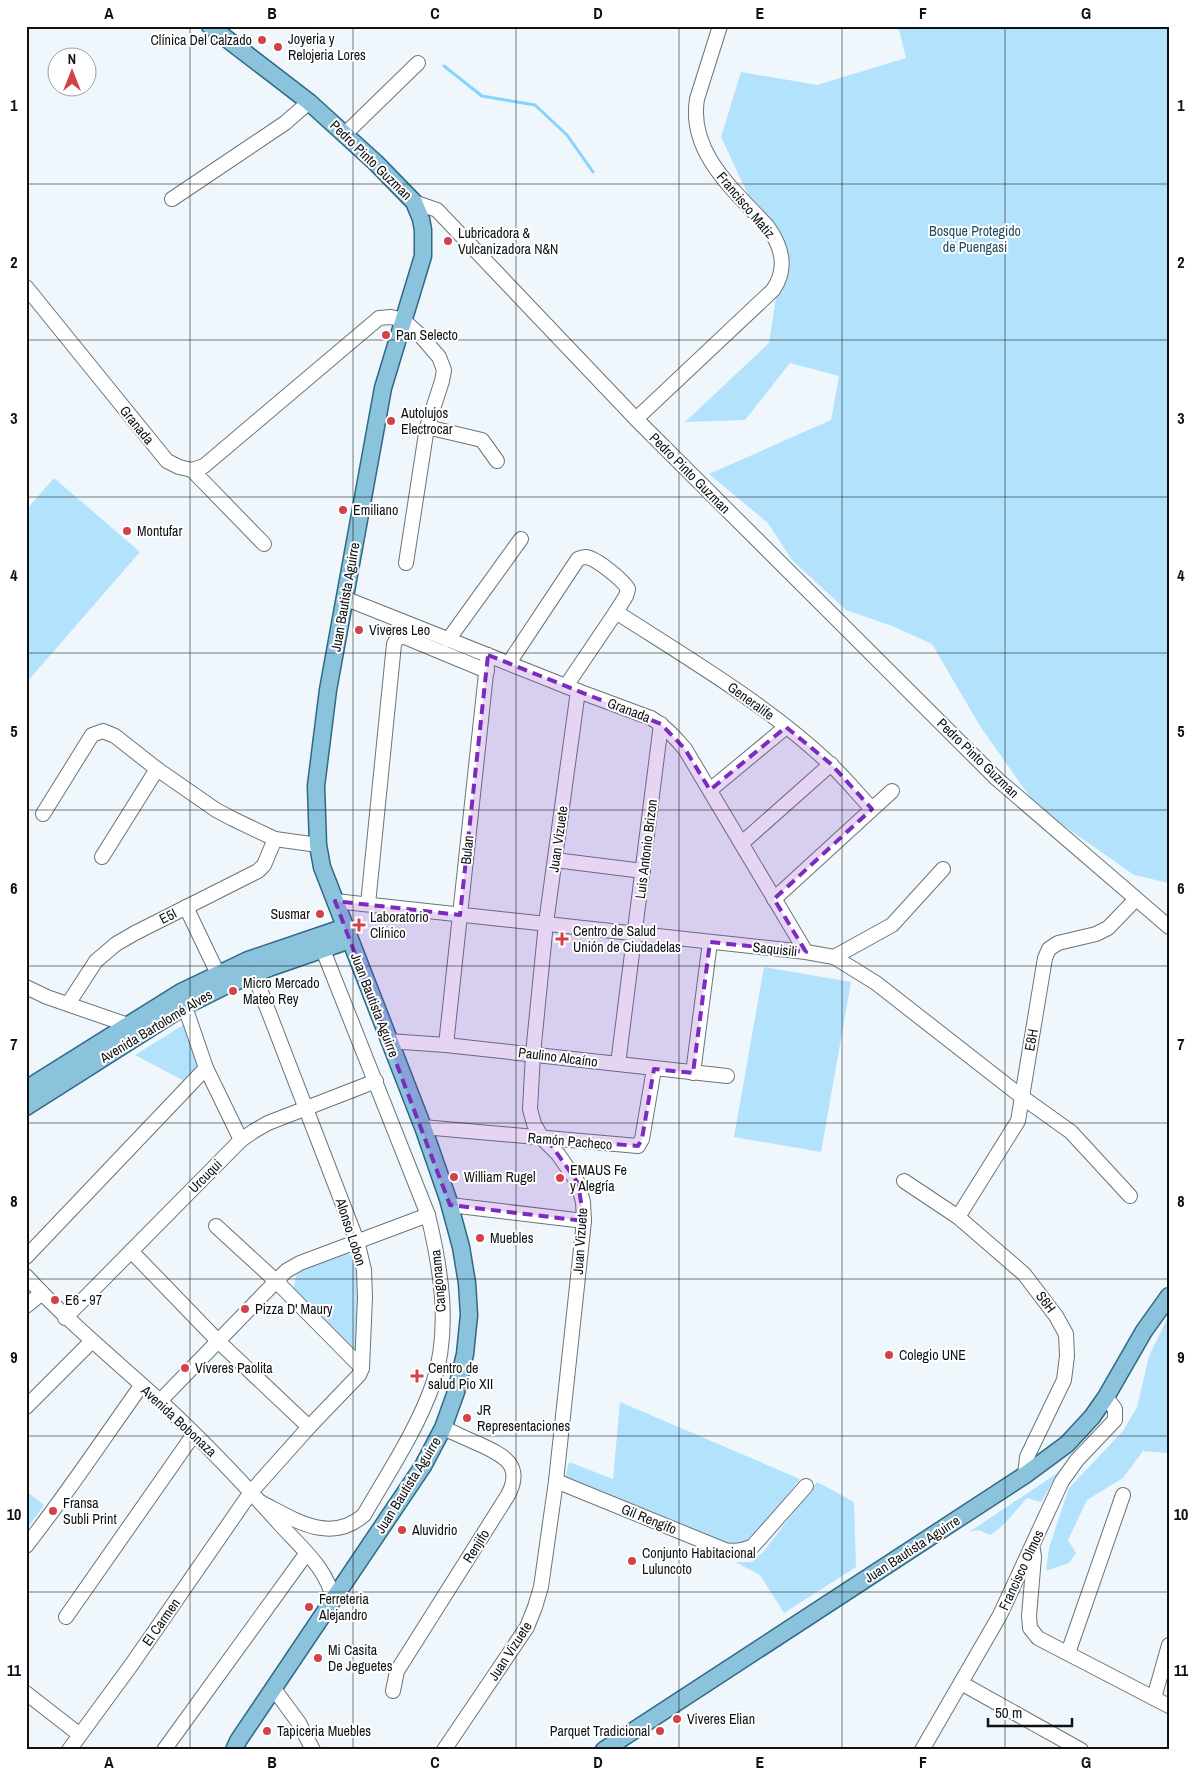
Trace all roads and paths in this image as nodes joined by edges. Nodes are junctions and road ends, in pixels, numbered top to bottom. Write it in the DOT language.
graph roads {
  1 [pos="210,26"];
  2 [pos="720,26"];
  3 [pos="418,63"];
  4 [pos="309,102"];
  5 [pos="345,134"];
  6 [pos="172,198"];
  7 [pos="414,202"];
  8 [pos="26,287"];
  9 [pos="403,320"];
  10 [pos="636,418"];
  11 [pos="427,427"];
  12 [pos="497,461"];
  13 [pos="192,470"];
  14 [pos="521,539"];
  15 [pos="264,544"];
  16 [pos="406,563"];
  17 [pos="344,598"];
  18 [pos="616,612"];
  19 [pos="448,640"];
  20 [pos="488,655"];
  21 [pos="509,664"];
  22 [pos="487,671"];
  23 [pos="572,688"];
  24 [pos="661,724"];
  25 [pos="786,727"];
  26 [pos="831,764"];
  27 [pos="157,769"];
  28 [pos="710,790"];
  29 [pos="892,791"];
  30 [pos="872,809"];
  31 [pos="43,814"];
  32 [pos="274,839"];
  33 [pos="742,843"];
  34 [pos="318,845"];
  35 [pos="102,857"];
  36 [pos="555,860"];
  37 [pos="943,869"];
  38 [pos="643,871"];
  39 [pos="774,899"];
  40 [pos="1136,899"];
  41 [pos="335,901"];
  42 [pos="368,904"];
  43 [pos="186,907"];
  44 [pos="460,915"];
  45 [pos="546,923"];
  46 [pos="1169,927"];
  47 [pos="636,933"];
  48 [pos="347,934"];
  49 [pos="710,942"];
  50 [pos="320,943"];
  51 [pos="806,952"];
  52 [pos="834,957"];
  53 [pos="218,974"];
  54 [pos="254,974"];
  55 [pos="26,987"];
  56 [pos="183,999"];
  57 [pos="68,1004"];
  58 [pos="128,1025"];
  59 [pos="388,1041"];
  60 [pos="446,1045"];
  61 [pos="533,1054"];
  62 [pos="618,1064"];
  63 [pos="206,1068"];
  64 [pos="654,1068"];
  65 [pos="693,1073"];
  66 [pos="727,1076"];
  67 [pos="376,1082"];
  68 [pos="26,1089"];
  69 [pos="1022,1097"];
  70 [pos="26,1107"];
  71 [pos="305,1108"];
  72 [pos="423,1127"];
  73 [pos="542,1138"];
  74 [pos="241,1140"];
  75 [pos="904,1181"];
  76 [pos="1130,1196"];
  77 [pos="450,1205"];
  78 [pos="428,1215"];
  79 [pos="958,1217"];
  80 [pos="584,1220"];
  81 [pos="216,1226"];
  82 [pos="357,1241"];
  83 [pos="131,1252"];
  84 [pos="26,1257"];
  85 [pos="26,1276"];
  86 [pos="276,1281"];
  87 [pos="42,1293"];
  88 [pos="1169,1296"];
  89 [pos="26,1306"];
  90 [pos="65,1318"];
  91 [pos="92,1341"];
  92 [pos="218,1341"];
  93 [pos="362,1368"];
  94 [pos="141,1386"];
  95 [pos="1106,1397"];
  96 [pos="160,1402"];
  97 [pos="26,1407"];
  98 [pos="309,1427"];
  99 [pos="444,1428"];
  100 [pos="194,1434"];
  101 [pos="1025,1475"];
  102 [pos="556,1481"];
  103 [pos="806,1486"];
  104 [pos="1124,1495"];
  105 [pos="255,1497"];
  106 [pos="1033,1545"];
  107 [pos="26,1546"];
  108 [pos="306,1554"];
  109 [pos="323,1574"];
  110 [pos="350,1577"];
  111 [pos="333,1601"];
  112 [pos="66,1617"];
  113 [pos="1169,1645"];
  114 [pos="1068,1653"];
  115 [pos="961,1683"];
  116 [pos="274,1689"];
  117 [pos="393,1691"];
  118 [pos="26,1693"];
  119 [pos="1154,1698"];
  120 [pos="1169,1706"];
  121 [pos="80,1735"];
  122 [pos="69,1750"];
  123 [pos="164,1750"];
  124 [pos="234,1750"];
  125 [pos="314,1750"];
  126 [pos="444,1750"];
  127 [pos="604,1750"];
  128 [pos="922,1750"];
  129 [pos="1081,1750"];
  1 -- 4 [label="main road, Pedro Pinto Guzman"];
  2 -- 10 [label="street, Francisco Matiz"];
  3 -- 5 [label="street"];
  4 -- 5 [label="main road, Pedro Pinto Guzman"];
  4 -- 6 [label="street"];
  5 -- 7 [label="main road, Pedro Pinto Guzman"];
  7 -- 9 [label="main road, Juan Bautista Aguirre"];
  7 -- 10 [label="street, Pedro Pinto Guzman"];
  8 -- 13 [label="street, Granada"];
  9 -- 11 [label="street"];
  9 -- 13 [label="street"];
  9 -- 17 [label="main road, Juan Bautista Aguirre"];
  10 -- 40 [label="street, Pedro Pinto Guzman"];
  11 -- 12 [label="street"];
  11 -- 16 [label="street"];
  13 -- 15 [label="street, Granada"];
  14 -- 19 [label="street"];
  17 -- 19 [label="street, Granada"];
  17 -- 34 [label="main road, Juan Bautista Aguirre"];
  18 -- 21 [label="street"];
  18 -- 23 [label="street"];
  18 -- 25 [label="street, Generalife"];
  19 -- 20 [label="street, Granada"];
  20 -- 21 [label="street, Granada"];
  20 -- 22 [label="street, Bulan"];
  21 -- 23 [label="street, Granada"];
  22 -- 42 [label="street"];
  22 -- 44 [label="street, Bulan"];
  23 -- 24 [label="street, Granada"];
  23 -- 36 [label="street, Juan Vizuete"];
  24 -- 28 [label="street, Granada"];
  24 -- 38 [label="street, Luis Antonio Brizon"];
  25 -- 26 [label="street, Generalife"];
  25 -- 28 [label="street"];
  26 -- 30 [label="street, Generalife"];
  26 -- 33 [label="street"];
  27 -- 31 [label="street"];
  27 -- 32 [label="street"];
  27 -- 35 [label="street"];
  28 -- 33 [label="street, Granada"];
  29 -- 30 [label="street"];
  30 -- 39 [label="street"];
  32 -- 34 [label="street"];
  32 -- 43 [label="street, E5I"];
  33 -- 39 [label="street, Granada"];
  34 -- 41 [label="main road, Juan Bautista Aguirre"];
  36 -- 38 [label="street"];
  36 -- 45 [label="street, Juan Vizuete"];
  37 -- 52 [label="street"];
  38 -- 47 [label="street, Luis Antonio Brizon"];
  39 -- 51 [label="street, Granada"];
  40 -- 46 [label="street, Pedro Pinto Guzman"];
  40 -- 69 [label="street, E8H"];
  41 -- 42 [label="street, Saquisili"];
  41 -- 48 [label="main road, Juan Bautista Aguirre"];
  42 -- 44 [label="street, Saquisili"];
  43 -- 53 [label="street"];
  43 -- 57 [label="street, E5I"];
  44 -- 45 [label="street, Saquisili"];
  44 -- 60 [label="street, Bulan"];
  45 -- 47 [label="street, Saquisili"];
  45 -- 61 [label="street, Juan Vizuete"];
  47 -- 49 [label="street, Saquisili"];
  47 -- 62 [label="street, Luis Antonio Brizon"];
  48 -- 50 [label="main road, Avenida Bartolomé Alves"];
  48 -- 59 [label="main road, Juan Bautista Aguirre"];
  49 -- 51 [label="street, Saquisili"];
  49 -- 65 [label="street"];
  50 -- 53 [label="main road, Avenida Bartolomé Alves"];
  50 -- 54 [label="main road, Avenida Bartolomé Alves"];
  50 -- 67 [label="street, Cangonama"];
  51 -- 52 [label="street, Saquisili"];
  52 -- 69 [label="street, Saquisili"];
  53 -- 56 [label="main road, Avenida Bartolomé Alves"];
  54 -- 56 [label="main road, Avenida Bartolomé Alves"];
  54 -- 71 [label="street, Alonso Lobon"];
  55 -- 57 [label="street"];
  56 -- 58 [label="main road, Avenida Bartolomé Alves"];
  56 -- 63 [label="street"];
  56 -- 70 [label="main road, Avenida Bartolomé Alves"];
  57 -- 58 [label="street"];
  58 -- 68 [label="main road, Avenida Bartolomé Alves"];
  59 -- 60 [label="street, Paulino Alcaíno"];
  59 -- 72 [label="main road, Juan Bautista Aguirre"];
  60 -- 61 [label="street, Paulino Alcaíno"];
  61 -- 62 [label="street, Paulino Alcaíno"];
  61 -- 73 [label="street, Juan Vizuete"];
  62 -- 64 [label="street, Paulino Alcaíno"];
  63 -- 74 [label="street"];
  63 -- 84 [label="street"];
  64 -- 65 [label="street, Paulino Alcaíno"];
  64 -- 73 [label="street, Ramón Pacheco"];
  65 -- 66 [label="street, Paulino Alcaíno"];
  67 -- 71 [label="street, Urcuqui"];
  67 -- 78 [label="street, Cangonama"];
  69 -- 76 [label="street, Saquisili"];
  69 -- 79 [label="street, E8H"];
  71 -- 74 [label="street, Urcuqui"];
  71 -- 82 [label="street, Alonso Lobon"];
  72 -- 73 [label="street, Ramón Pacheco"];
  72 -- 77 [label="main road, Juan Bautista Aguirre"];
  73 -- 80 [label="street, Juan Vizuete"];
  74 -- 83 [label="street, Urcuqui"];
  75 -- 79 [label="street, S6H"];
  77 -- 80 [label="street"];
  77 -- 99 [label="main road, Juan Bautista Aguirre"];
  78 -- 82 [label="street"];
  78 -- 105 [label="street, Cangonama"];
  79 -- 101 [label="street, S6H"];
  80 -- 102 [label="street, Juan Vizuete"];
  81 -- 86 [label="street"];
  82 -- 86 [label="street"];
  82 -- 93 [label="street, Alonso Lobon"];
  83 -- 90 [label="street, Urcuqui"];
  83 -- 92 [label="street"];
  85 -- 87 [label="street, Avenida Bobonaza"];
  86 -- 92 [label="street"];
  86 -- 93 [label="street"];
  87 -- 89 [label="street"];
  87 -- 90 [label="street, Avenida Bobonaza"];
  88 -- 95 [label="main road, Juan Bautista Aguirre"];
  90 -- 91 [label="street, Avenida Bobonaza"];
  91 -- 94 [label="street, Avenida Bobonaza"];
  91 -- 97 [label="street"];
  92 -- 96 [label="street"];
  92 -- 98 [label="street"];
  93 -- 98 [label="street"];
  94 -- 96 [label="street, Avenida Bobonaza"];
  94 -- 107 [label="street"];
  95 -- 101 [label="main road, Juan Bautista Aguirre"];
  95 -- 106 [label="street, Francisco Olmos"];
  96 -- 100 [label="street, Avenida Bobonaza"];
  98 -- 105 [label="street"];
  99 -- 110 [label="main road, Juan Bautista Aguirre"];
  99 -- 117 [label="street, Renjifo"];
  100 -- 105 [label="street, Avenida Bobonaza"];
  100 -- 112 [label="street"];
  101 -- 127 [label="main road, Juan Bautista Aguirre"];
  102 -- 103 [label="street, Gil Rengifo"];
  102 -- 126 [label="street, Juan Vizuete"];
  104 -- 114 [label="street"];
  105 -- 108 [label="street, Avenida Bobonaza"];
  105 -- 121 [label="street, El Carmen"];
  106 -- 114 [label="street"];
  106 -- 115 [label="street, Francisco Olmos"];
  108 -- 109 [label="street, Avenida Bobonaza"];
  108 -- 123 [label="street"];
  109 -- 110 [label="street"];
  109 -- 111 [label="street, Avenida Bobonaza"];
  110 -- 111 [label="main road, Juan Bautista Aguirre"];
  111 -- 116 [label="main road, Juan Bautista Aguirre"];
  113 -- 119 [label="street"];
  114 -- 119 [label="street"];
  115 -- 128 [label="street, Francisco Olmos"];
  115 -- 129 [label="street"];
  116 -- 124 [label="main road, Juan Bautista Aguirre"];
  116 -- 125 [label="street"];
  118 -- 121 [label="street"];
  119 -- 120 [label="street"];
  121 -- 122 [label="street, El Carmen"];
}
